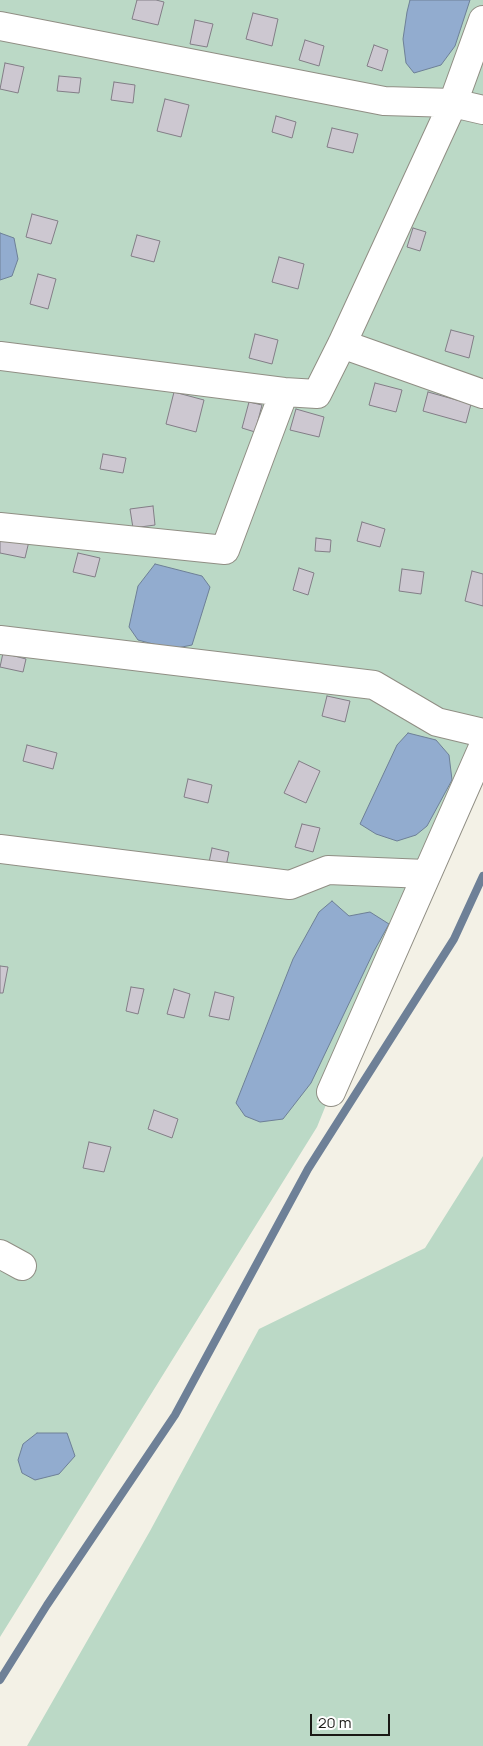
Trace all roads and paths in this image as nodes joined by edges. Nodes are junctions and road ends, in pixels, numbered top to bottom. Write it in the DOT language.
graph roads {
  1 [pos="483,20"];
  2 [pos="0,26"];
  3 [pos="453,102"];
  4 [pos="483,110"];
  5 [pos="342,344"];
  6 [pos="0,356"];
  7 [pos="284,392"];
  8 [pos="483,394"];
  9 [pos="0,527"];
  10 [pos="0,640"];
  11 [pos="483,733"];
  12 [pos="483,747"];
  13 [pos="0,849"];
  14 [pos="426,874"];
  15 [pos="331,1092"];
  1 -- 3 [label="street"];
  2 -- 3 [label="street"];
  3 -- 4 [label="street"];
  3 -- 5 [label="street"];
  5 -- 7 [label="street"];
  5 -- 8 [label="street"];
  6 -- 7 [label="street"];
  7 -- 9 [label="street"];
  10 -- 11 [label="street"];
  12 -- 14 [label="street"];
  13 -- 14 [label="street"];
  14 -- 15 [label="street"];
}
